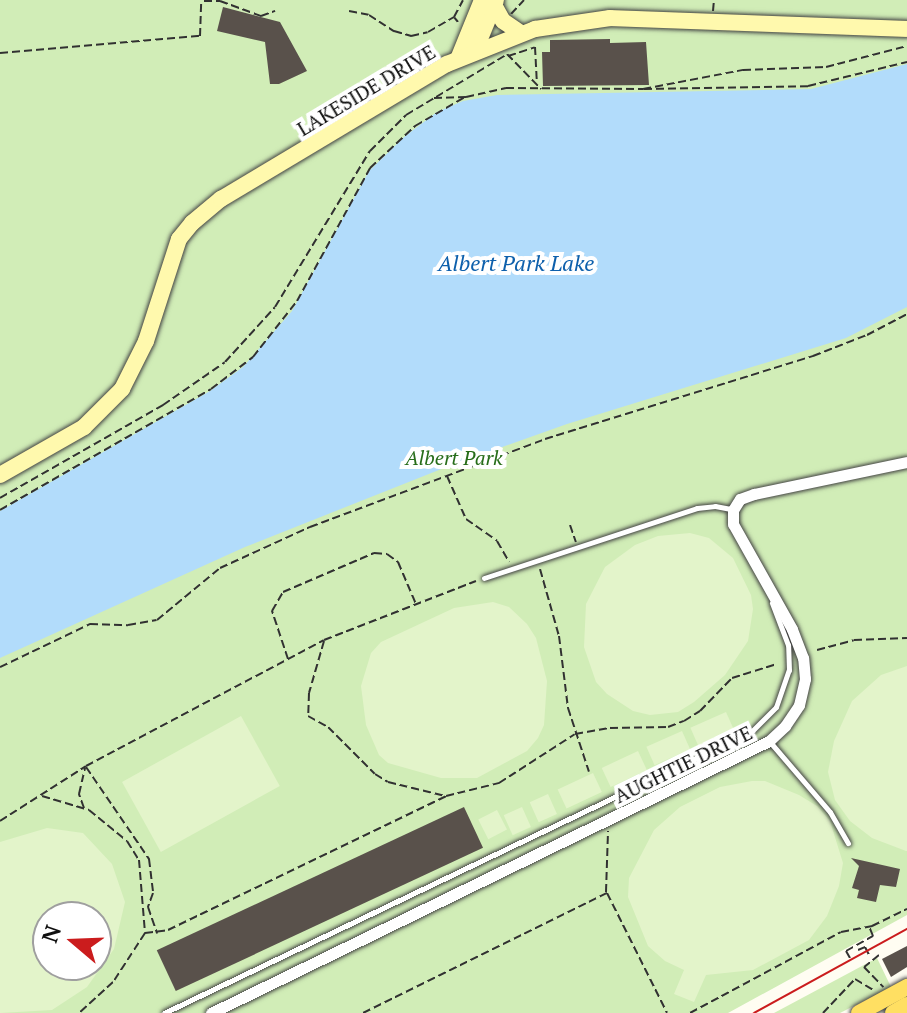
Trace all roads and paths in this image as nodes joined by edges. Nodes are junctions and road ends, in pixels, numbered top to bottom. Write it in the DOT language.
graph roads {
  1 [pos="201,0"];
  2 [pos="463,0"];
  3 [pos="524,0"];
  4 [pos="491,2"];
  5 [pos="275,11"];
  6 [pos="349,11"];
  7 [pos="454,17"];
  8 [pos="503,21"];
  9 [pos="462,25"];
  10 [pos="907,29"];
  11 [pos="521,33"];
  12 [pos="907,46"];
  13 [pos="475,51"];
  14 [pos="0,53"];
  15 [pos="508,56"];
  16 [pos="458,59"];
  17 [pos="907,62"];
  18 [pos="537,84"];
  19 [pos="643,89"];
  20 [pos="541,90"];
  21 [pos="466,97"];
  22 [pos="434,98"];
  23 [pos="907,314"];
  24 [pos="907,462"];
  25 [pos="0,475"];
  26 [pos="447,475"];
  27 [pos="0,498"];
  28 [pos="0,510"];
  29 [pos="733,510"];
  30 [pos="570,525"];
  31 [pos="578,547"];
  32 [pos="538,560"];
  33 [pos="511,568"];
  34 [pos="484,578"];
  35 [pos="764,579"];
  36 [pos="416,604"];
  37 [pos="907,638"];
  38 [pos="324,640"];
  39 [pos="817,650"];
  40 [pos="289,660"];
  41 [pos="777,664"];
  42 [pos="0,667"];
  43 [pos="575,734"];
  44 [pos="769,741"];
  45 [pos="86,766"];
  46 [pos="589,772"];
  47 [pos="41,795"];
  48 [pos="446,796"];
  49 [pos="84,809"];
  50 [pos="0,821"];
  51 [pos="605,822"];
  52 [pos="848,843"];
  53 [pos="607,893"];
  54 [pos="907,909"];
  55 [pos="869,926"];
  56 [pos="145,933"];
  57 [pos="157,933"];
  58 [pos="858,950"];
  59 [pos="879,955"];
  60 [pos="850,958"];
  61 [pos="871,960"];
  62 [pos="907,987"];
  63 [pos="907,1005"];
  64 [pos="79,1013"];
  65 [pos="164,1013"];
  66 [pos="211,1013"];
  67 [pos="363,1013"];
  68 [pos="667,1013"];
  69 [pos="690,1013"];
  70 [pos="823,1013"];
  71 [pos="859,1013"];
  72 [pos="893,1013"];
  1 -- 5 [label="path"];
  1 -- 14 [label="path"];
  2 -- 7 [label="path"];
  3 -- 8 [label="path"];
  4 -- 8 [label="street"];
  4 -- 13 [label="street"];
  4 -- 16 [label="street"];
  6 -- 7 [label="path"];
  7 -- 9 [label="path"];
  8 -- 11 [label="street"];
  10 -- 11 [label="street, LAKESIDE DRIVE"];
  11 -- 13 [label="street, LAKESIDE DRIVE"];
  12 -- 19 [label="path"];
  13 -- 16 [label="street, LAKESIDE DRIVE"];
  15 -- 18 [label="path"];
  15 -- 18 [label="path"];
  15 -- 22 [label="path"];
  16 -- 25 [label="street, LAKESIDE DRIVE"];
  17 -- 19 [label="path"];
  18 -- 20 [label="path"];
  19 -- 20 [label="path"];
  20 -- 21 [label="path"];
  21 -- 22 [label="path"];
  21 -- 28 [label="path"];
  22 -- 27 [label="path"];
  23 -- 26 [label="path"];
  24 -- 29 [label="street"];
  26 -- 33 [label="path"];
  26 -- 42 [label="path"];
  29 -- 31 [label="lane"];
  29 -- 35 [label="street, AUGHTIE DRIVE"];
  30 -- 31 [label="path"];
  31 -- 32 [label="lane"];
  32 -- 33 [label="lane"];
  32 -- 43 [label="path"];
  33 -- 34 [label="lane"];
  34 -- 36 [label="path"];
  35 -- 44 [label="street, AUGHTIE DRIVE"];
  35 -- 65 [label="lane"];
  36 -- 38 [label="path"];
  36 -- 40 [label="path"];
  37 -- 39 [label="path"];
  38 -- 40 [label="path"];
  38 -- 48 [label="path"];
  40 -- 45 [label="path"];
  41 -- 43 [label="path"];
  43 -- 46 [label="path"];
  43 -- 48 [label="path"];
  44 -- 51 [label="street, AUGHTIE DRIVE"];
  44 -- 52 [label="lane"];
  45 -- 47 [label="path"];
  45 -- 49 [label="path"];
  45 -- 57 [label="path"];
  47 -- 49 [label="path"];
  47 -- 50 [label="path"];
  48 -- 57 [label="path"];
  49 -- 56 [label="path"];
  51 -- 53 [label="path"];
  51 -- 66 [label="street, AUGHTIE DRIVE"];
  53 -- 67 [label="path"];
  53 -- 68 [label="path"];
  54 -- 55 [label="path"];
  55 -- 60 [label="path"];
  55 -- 69 [label="path"];
  56 -- 57 [label="path"];
  56 -- 64 [label="path"];
  58 -- 61 [label="path"];
  59 -- 61 [label="path"];
  61 -- 70 [label="path"];
  62 -- 71 [label="main road"];
  63 -- 72 [label="main road"];
}
